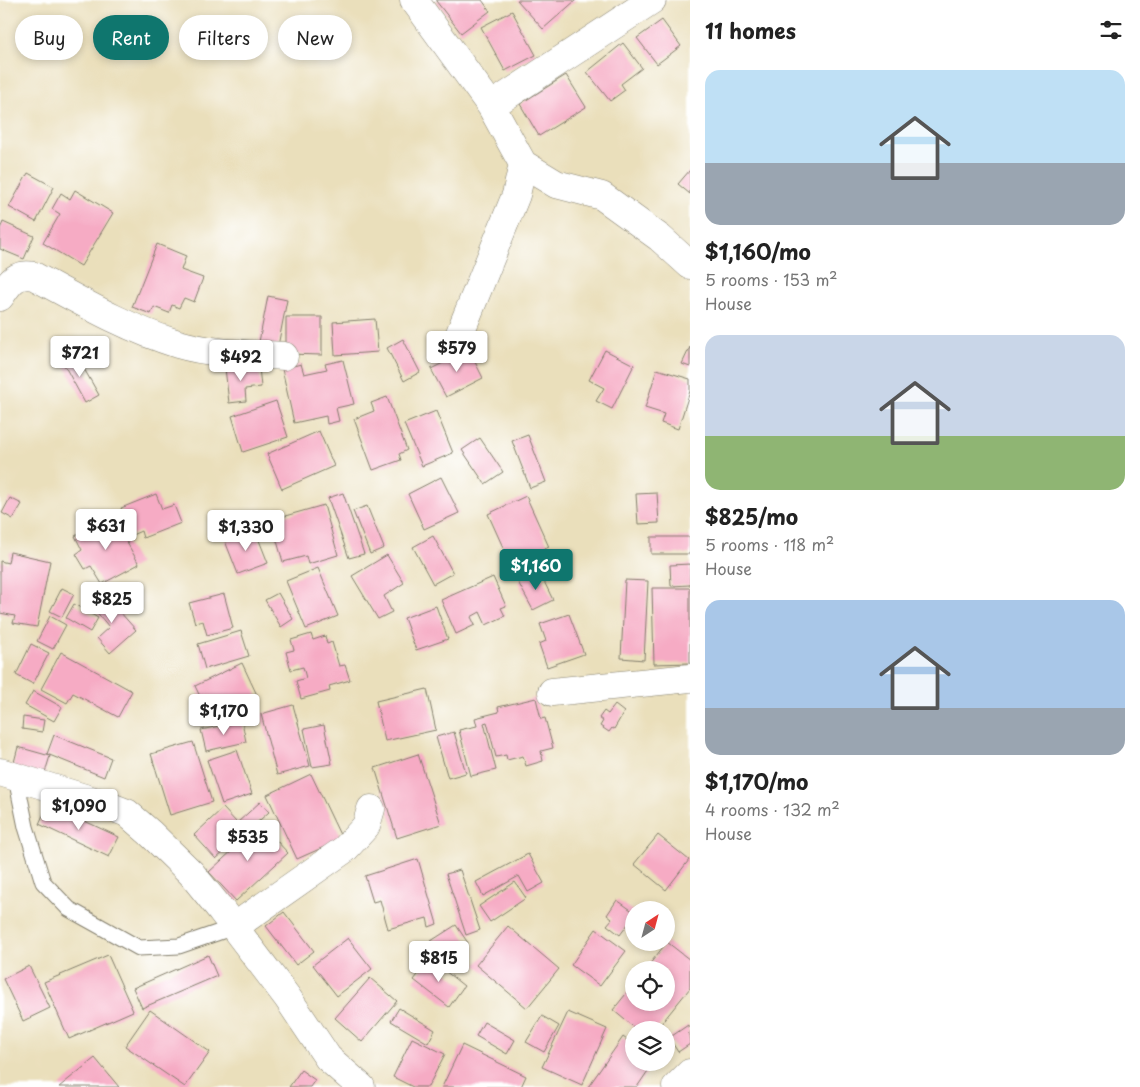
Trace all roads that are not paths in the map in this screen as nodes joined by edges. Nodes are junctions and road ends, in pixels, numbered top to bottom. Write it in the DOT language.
graph roads {
  1 [pos="414,0"];
  2 [pos="652,0"];
  3 [pos="491,106"];
  4 [pos="523,164"];
  5 [pos="690,265"];
  6 [pos="0,298"];
  7 [pos="456,342"];
  8 [pos="284,356"];
  9 [pos="690,678"];
  10 [pos="552,692"];
  11 [pos="8,775"];
  12 [pos="371,810"];
  13 [pos="234,927"];
  14 [pos="690,1073"];
  15 [pos="361,1087"];
  16 [pos="676,1087"];
  1 -- 3 [label="street"];
  2 -- 3 [label="street"];
  3 -- 4 [label="street"];
  4 -- 5 [label="street"];
  4 -- 7 [label="street"];
  6 -- 8 [label="street"];
  9 -- 10 [label="street"];
  11 -- 13 [label="street"];
  11 -- 13 [label="lane"];
  12 -- 13 [label="street"];
  13 -- 15 [label="street"];
  14 -- 16 [label="street"];
}
